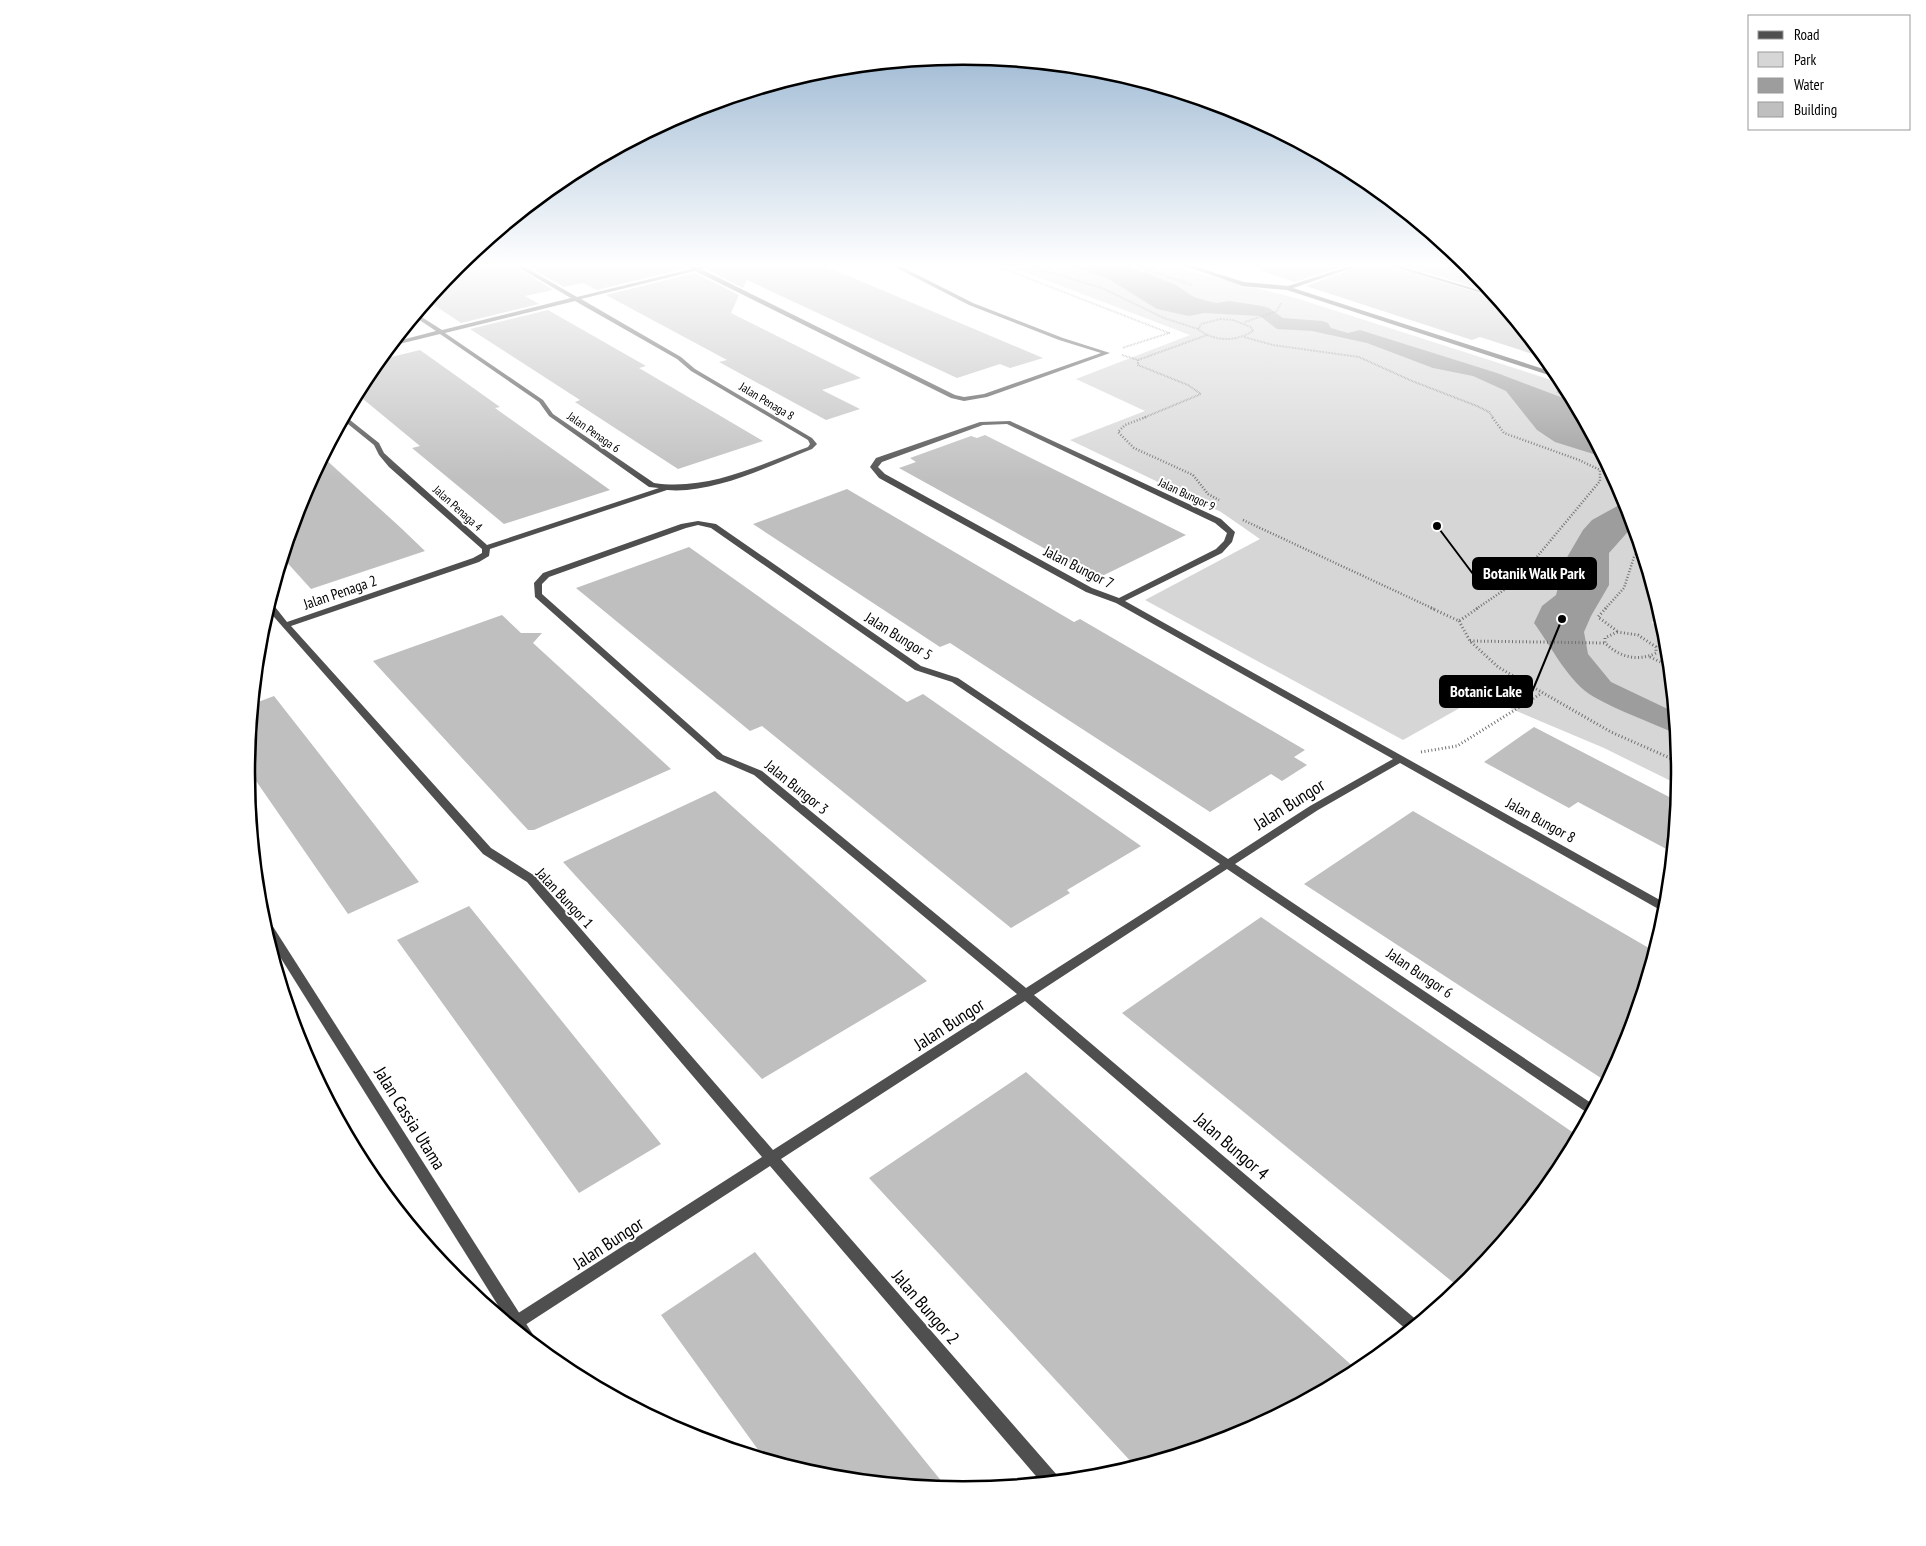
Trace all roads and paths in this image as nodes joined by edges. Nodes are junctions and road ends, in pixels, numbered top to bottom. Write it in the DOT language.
graph roads {
  1 [pos="415,338"];
  2 [pos="448,338"];
  3 [pos="645,338"];
  4 [pos="834,338"];
  5 [pos="1060,338"];
  6 [pos="1154,338"];
  7 [pos="1198,338"];
  8 [pos="1248,338"];
  9 [pos="1441,338"];
  10 [pos="401,342"];
  11 [pos="1110,353"];
  12 [pos="1138,360"];
  13 [pos="1547,373"];
  14 [pos="349,422"];
  15 [pos="1008,422"];
  16 [pos="756,467"];
  17 [pos="665,489"];
  18 [pos="1220,501"];
  19 [pos="1218,521"];
  20 [pos="486,548"];
  21 [pos="623,548"];
  22 [pos="1636,554"];
  23 [pos="399,586"];
  24 [pos="1119,601"];
  25 [pos="274,612"];
  26 [pos="1459,621"];
  27 [pos="285,625"];
  28 [pos="1617,632"];
  29 [pos="1470,641"];
  30 [pos="1605,643"];
  31 [pos="1649,657"];
  32 [pos="1662,663"];
  33 [pos="1542,693"];
  34 [pos="1401,758"];
  35 [pos="1670,758"];
  36 [pos="1229,863"];
  37 [pos="1658,904"];
  38 [pos="275,940"];
  39 [pos="1026,995"];
  40 [pos="1587,1107"];
  41 [pos="773,1158"];
  42 [pos="517,1322"];
  43 [pos="1409,1323"];
  44 [pos="1046,1476"];
  1 -- 10 [label="street"];
  2 -- 17 [label="street, Jalan Penaga 6"];
  3 -- 16 [label="street, Jalan Penaga 8"];
  4 -- 11 [label="street"];
  5 -- 11 [label="street"];
  6 -- 11 [label="path"];
  7 -- 12 [label="path"];
  8 -- 26 [label="path"];
  9 -- 13 [label="street"];
  11 -- 12 [label="path"];
  12 -- 18 [label="path"];
  14 -- 20 [label="street, Jalan Penaga 4"];
  15 -- 19 [label="street, Jalan Bungor 9"];
  15 -- 24 [label="street, Jalan Bungor 7"];
  16 -- 17 [label="street, Jalan Penaga 6"];
  17 -- 20 [label="street"];
  19 -- 24 [label="street, Jalan Bungor 9"];
  19 -- 26 [label="path"];
  20 -- 23 [label="street, Jalan Penaga 4"];
  21 -- 36 [label="street, Jalan Bungor 5"];
  21 -- 39 [label="street, Jalan Bungor 3"];
  22 -- 28 [label="path"];
  23 -- 27 [label="street, Jalan Penaga 2"];
  24 -- 34 [label="street, Jalan Bungor 7"];
  25 -- 27 [label="street"];
  26 -- 29 [label="path"];
  27 -- 41 [label="street, Jalan Bungor 1"];
  28 -- 30 [label="path"];
  28 -- 31 [label="path"];
  29 -- 30 [label="path"];
  29 -- 33 [label="path"];
  30 -- 31 [label="path"];
  31 -- 32 [label="path"];
  33 -- 34 [label="path"];
  33 -- 35 [label="path"];
  34 -- 36 [label="street, Jalan Bungor"];
  34 -- 37 [label="street, Jalan Bungor 8"];
  36 -- 39 [label="street, Jalan Bungor"];
  36 -- 40 [label="street, Jalan Bungor 6"];
  38 -- 42 [label="street, Jalan Cassia Utama"];
  39 -- 41 [label="street, Jalan Bungor"];
  39 -- 43 [label="street, Jalan Bungor 4"];
  41 -- 42 [label="street, Jalan Bungor"];
  41 -- 44 [label="street, Jalan Bungor 2"];
}
